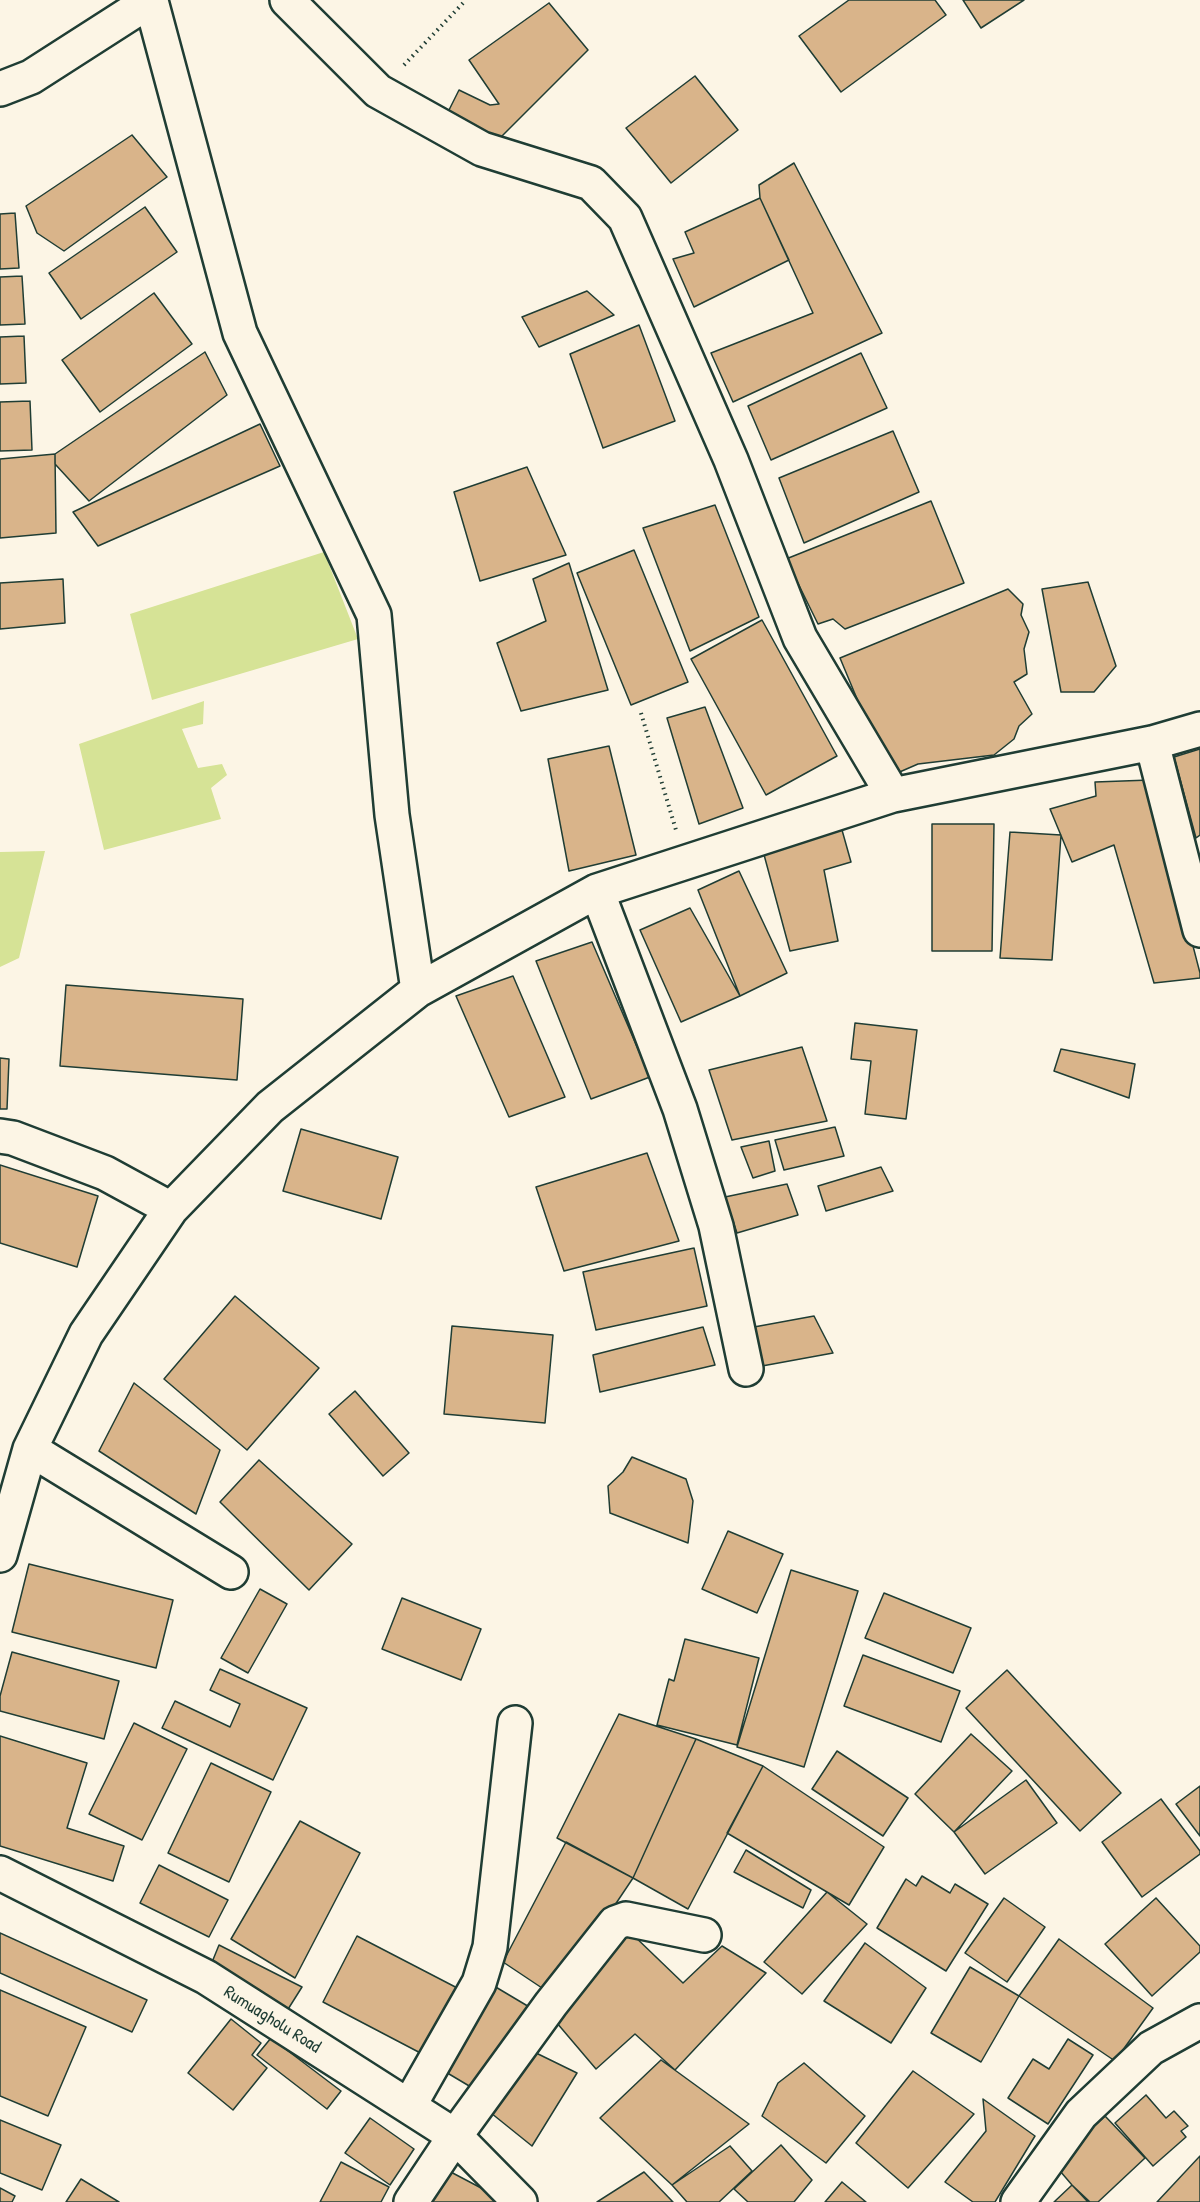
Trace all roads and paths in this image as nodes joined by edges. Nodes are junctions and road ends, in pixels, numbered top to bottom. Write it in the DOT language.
graph roads {
  1 [pos="151,0"];
  2 [pos="287,0"];
  3 [pos="466,0"];
  4 [pos="0,89"];
  5 [pos="378,91"];
  6 [pos="641,713"];
  7 [pos="1200,729"];
  8 [pos="1152,743"];
  9 [pos="893,795"];
  10 [pos="685,862"];
  11 [pos="597,891"];
  12 [pos="1200,930"];
  13 [pos="418,990"];
  14 [pos="0,1136"];
  15 [pos="171,1209"];
  16 [pos="746,1369"];
  17 [pos="30,1449"];
  18 [pos="0,1556"];
  19 [pos="231,1572"];
  20 [pos="515,1723"];
  21 [pos="2,1881"];
  22 [pos="704,1935"];
  23 [pos="1200,2022"];
  24 [pos="409,2106"];
  25 [pos="455,2136"];
  26 [pos="411,2202"];
  27 [pos="520,2202"];
  28 [pos="1018,2202"];
  1 -- 4 [label="street"];
  1 -- 13 [label="street"];
  2 -- 5 [label="street"];
  3 -- 5 [label="path"];
  5 -- 9 [label="street"];
  6 -- 10 [label="path"];
  7 -- 8 [label="street"];
  8 -- 9 [label="street"];
  8 -- 12 [label="street"];
  9 -- 10 [label="street"];
  10 -- 11 [label="street"];
  11 -- 13 [label="street"];
  11 -- 16 [label="street"];
  13 -- 15 [label="street"];
  14 -- 15 [label="street"];
  15 -- 17 [label="street"];
  17 -- 18 [label="street"];
  17 -- 19 [label="street"];
  20 -- 24 [label="street"];
  21 -- 24 [label="street, Rumuagholu Road"];
  22 -- 25 [label="street"];
  23 -- 28 [label="street"];
  24 -- 25 [label="street, Rumuagholu Road"];
  25 -- 26 [label="street"];
  25 -- 27 [label="street, Rumuagholu Road"];
}
